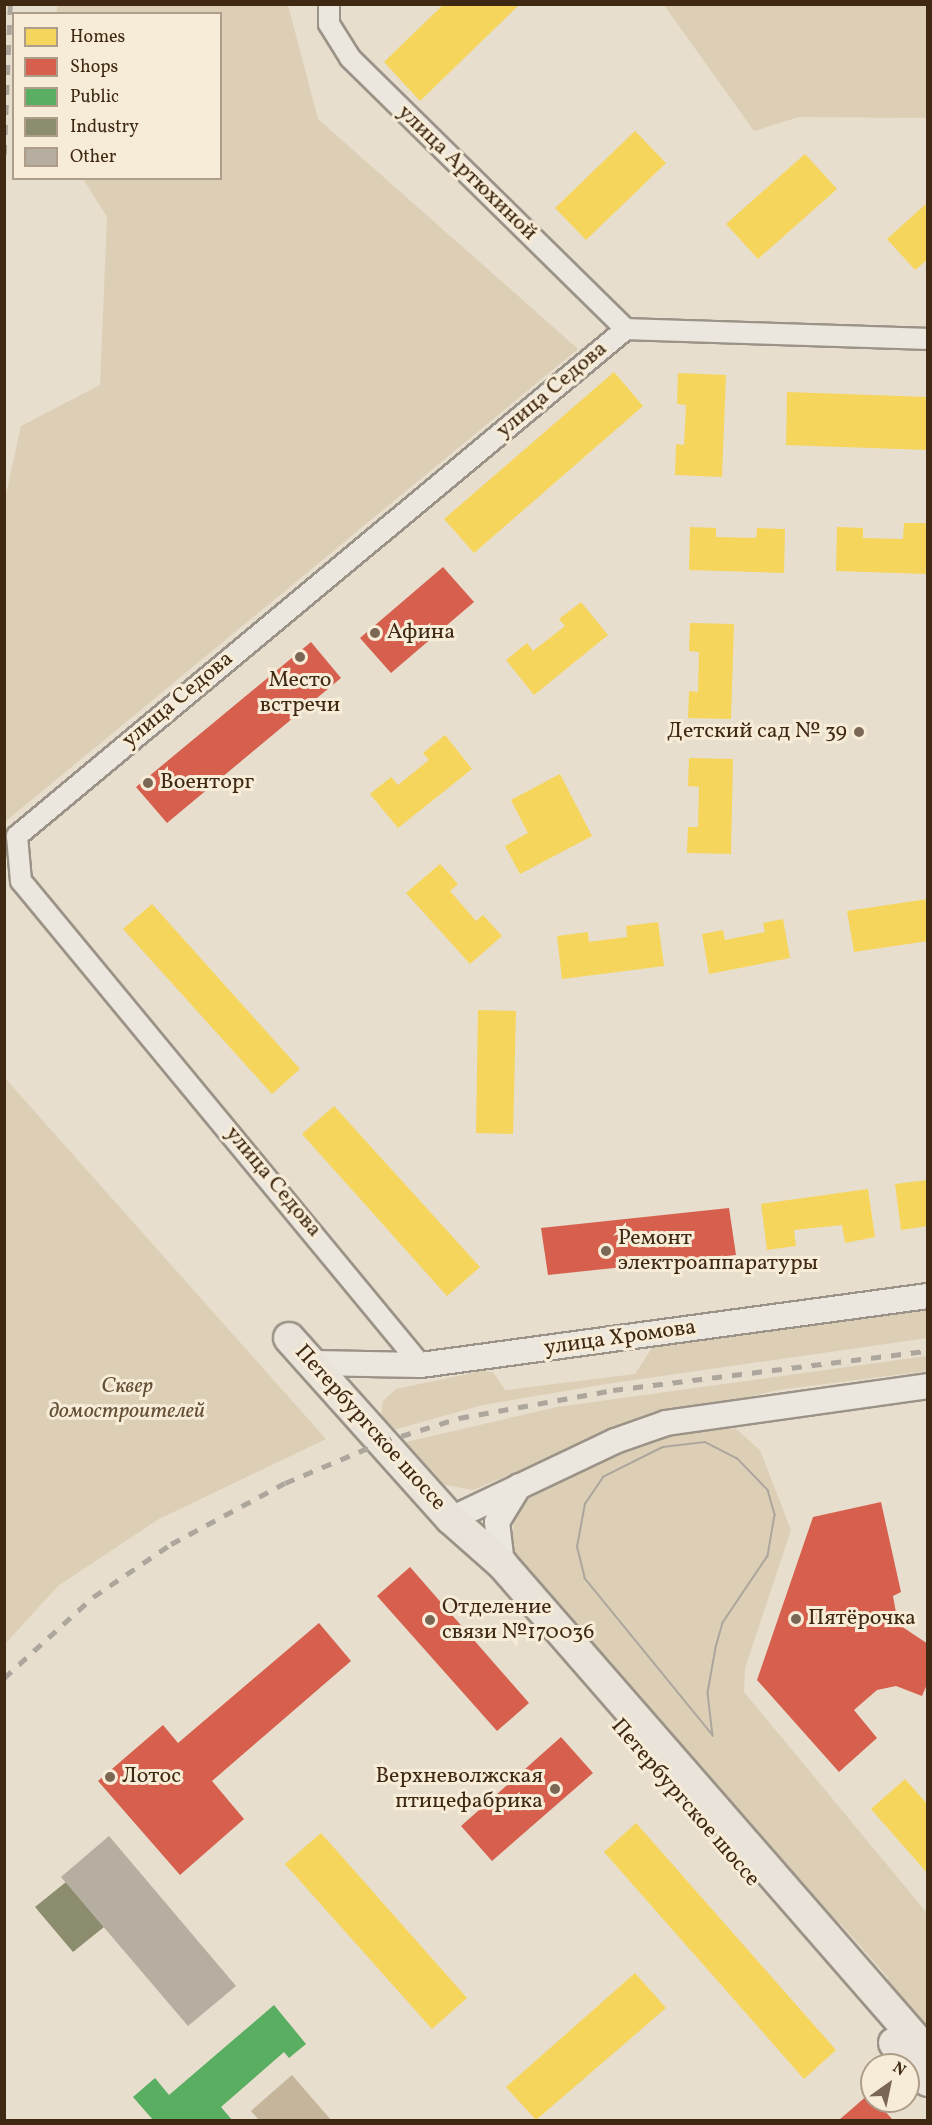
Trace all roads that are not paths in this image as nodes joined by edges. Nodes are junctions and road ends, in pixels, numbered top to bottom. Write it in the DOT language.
graph roads {
  1 [pos="329,4"];
  2 [pos="626,329"];
  3 [pos="927,339"];
  4 [pos="927,1296"];
  5 [pos="289,1338"];
  6 [pos="312,1363"];
  7 [pos="421,1365"];
  8 [pos="927,1386"];
  9 [pos="526,1481"];
  10 [pos="451,1519"];
  11 [pos="502,1564"];
  12 [pos="651,1752"];
  13 [pos="927,2053"];
  14 [pos="927,2081"];
  1 -- 2 [label="street, улица Артюхиной"];
  2 -- 3 [label="street, улица Седова"];
  2 -- 7 [label="street, улица Седова"];
  4 -- 7 [label="street, улица Хромова"];
  5 -- 6 [label="main road, Петербургское шоссе"];
  6 -- 7 [label="street, улица Хромова"];
  6 -- 10 [label="main road, Петербургское шоссе"];
  8 -- 9 [label="street"];
  9 -- 10 [label="street"];
  9 -- 11 [label="street"];
  10 -- 11 [label="main road, Петербургское шоссе"];
  10 -- 12 [label="main road, Петербургское шоссе"];
  11 -- 12 [label="main road, Петербургское шоссе"];
  12 -- 13 [label="main road, Петербургское шоссе"];
  12 -- 14 [label="main road, Петербургское шоссе"];
}
